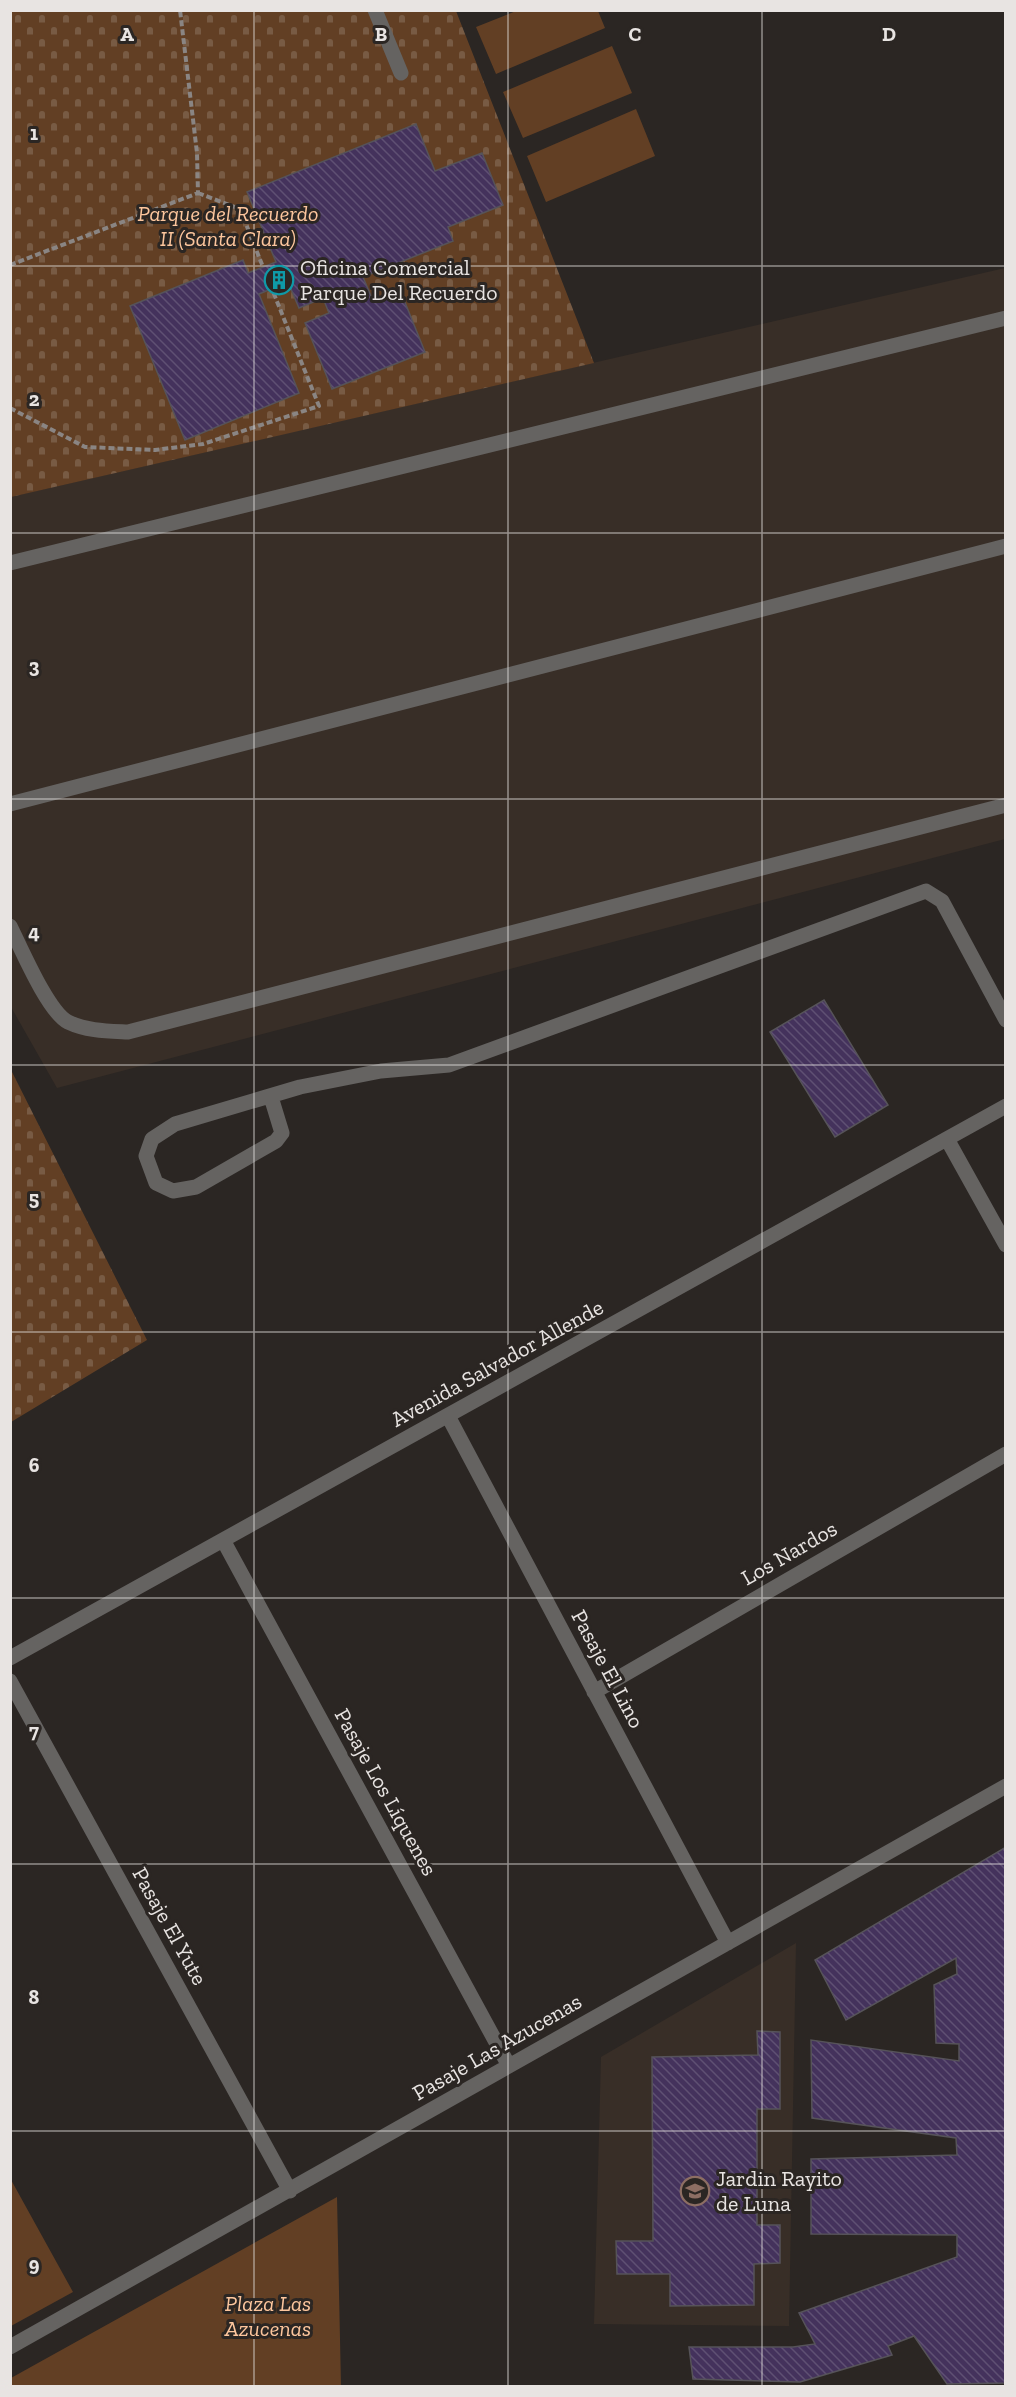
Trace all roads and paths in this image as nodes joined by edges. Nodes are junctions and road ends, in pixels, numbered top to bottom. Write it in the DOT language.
graph roads {
  1 [pos="180,10"];
  2 [pos="375,10"];
  3 [pos="401,72"];
  4 [pos="198,193"];
  5 [pos="10,265"];
  6 [pos="263,267"];
  7 [pos="272,289"];
  8 [pos="1005,318"];
  9 [pos="10,408"];
  10 [pos="1005,546"];
  11 [pos="10,563"];
  12 [pos="10,804"];
  13 [pos="1005,805"];
  14 [pos="10,926"];
  15 [pos="1005,1020"];
  16 [pos="271,1097"];
  17 [pos="1005,1106"];
  18 [pos="947,1139"];
  19 [pos="1005,1245"];
  20 [pos="448,1416"];
  21 [pos="1005,1454"];
  22 [pos="223,1540"];
  23 [pos="10,1659"];
  24 [pos="10,1681"];
  25 [pos="594,1692"];
  26 [pos="1005,1786"];
  27 [pos="728,1943"];
  28 [pos="509,2066"];
  29 [pos="290,2191"];
  30 [pos="10,2347"];
  1 -- 4 [label="path"];
  2 -- 3 [label="street"];
  4 -- 5 [label="path"];
  4 -- 6 [label="path"];
  7 -- 9 [label="path"];
  8 -- 11 [label="street"];
  10 -- 12 [label="street"];
  13 -- 14 [label="street"];
  15 -- 16 [label="street"];
  16 -- 16 [label="street"];
  17 -- 18 [label="street, Avenida Salvador Allende"];
  18 -- 19 [label="street"];
  18 -- 20 [label="street, Avenida Salvador Allende"];
  20 -- 22 [label="street, Avenida Salvador Allende"];
  20 -- 25 [label="street, Pasaje El Lino"];
  21 -- 25 [label="street, Los Nardos"];
  22 -- 23 [label="street, Avenida Salvador Allende"];
  22 -- 28 [label="street, Pasaje Los Líquenes"];
  24 -- 29 [label="street, Pasaje El Yute"];
  25 -- 27 [label="street, Pasaje El Lino"];
  26 -- 27 [label="street, Pasaje Las Azucenas"];
  27 -- 28 [label="street, Pasaje Las Azucenas"];
  28 -- 29 [label="street, Pasaje Las Azucenas"];
  29 -- 30 [label="street, Pasaje Las Azucenas"];
}
